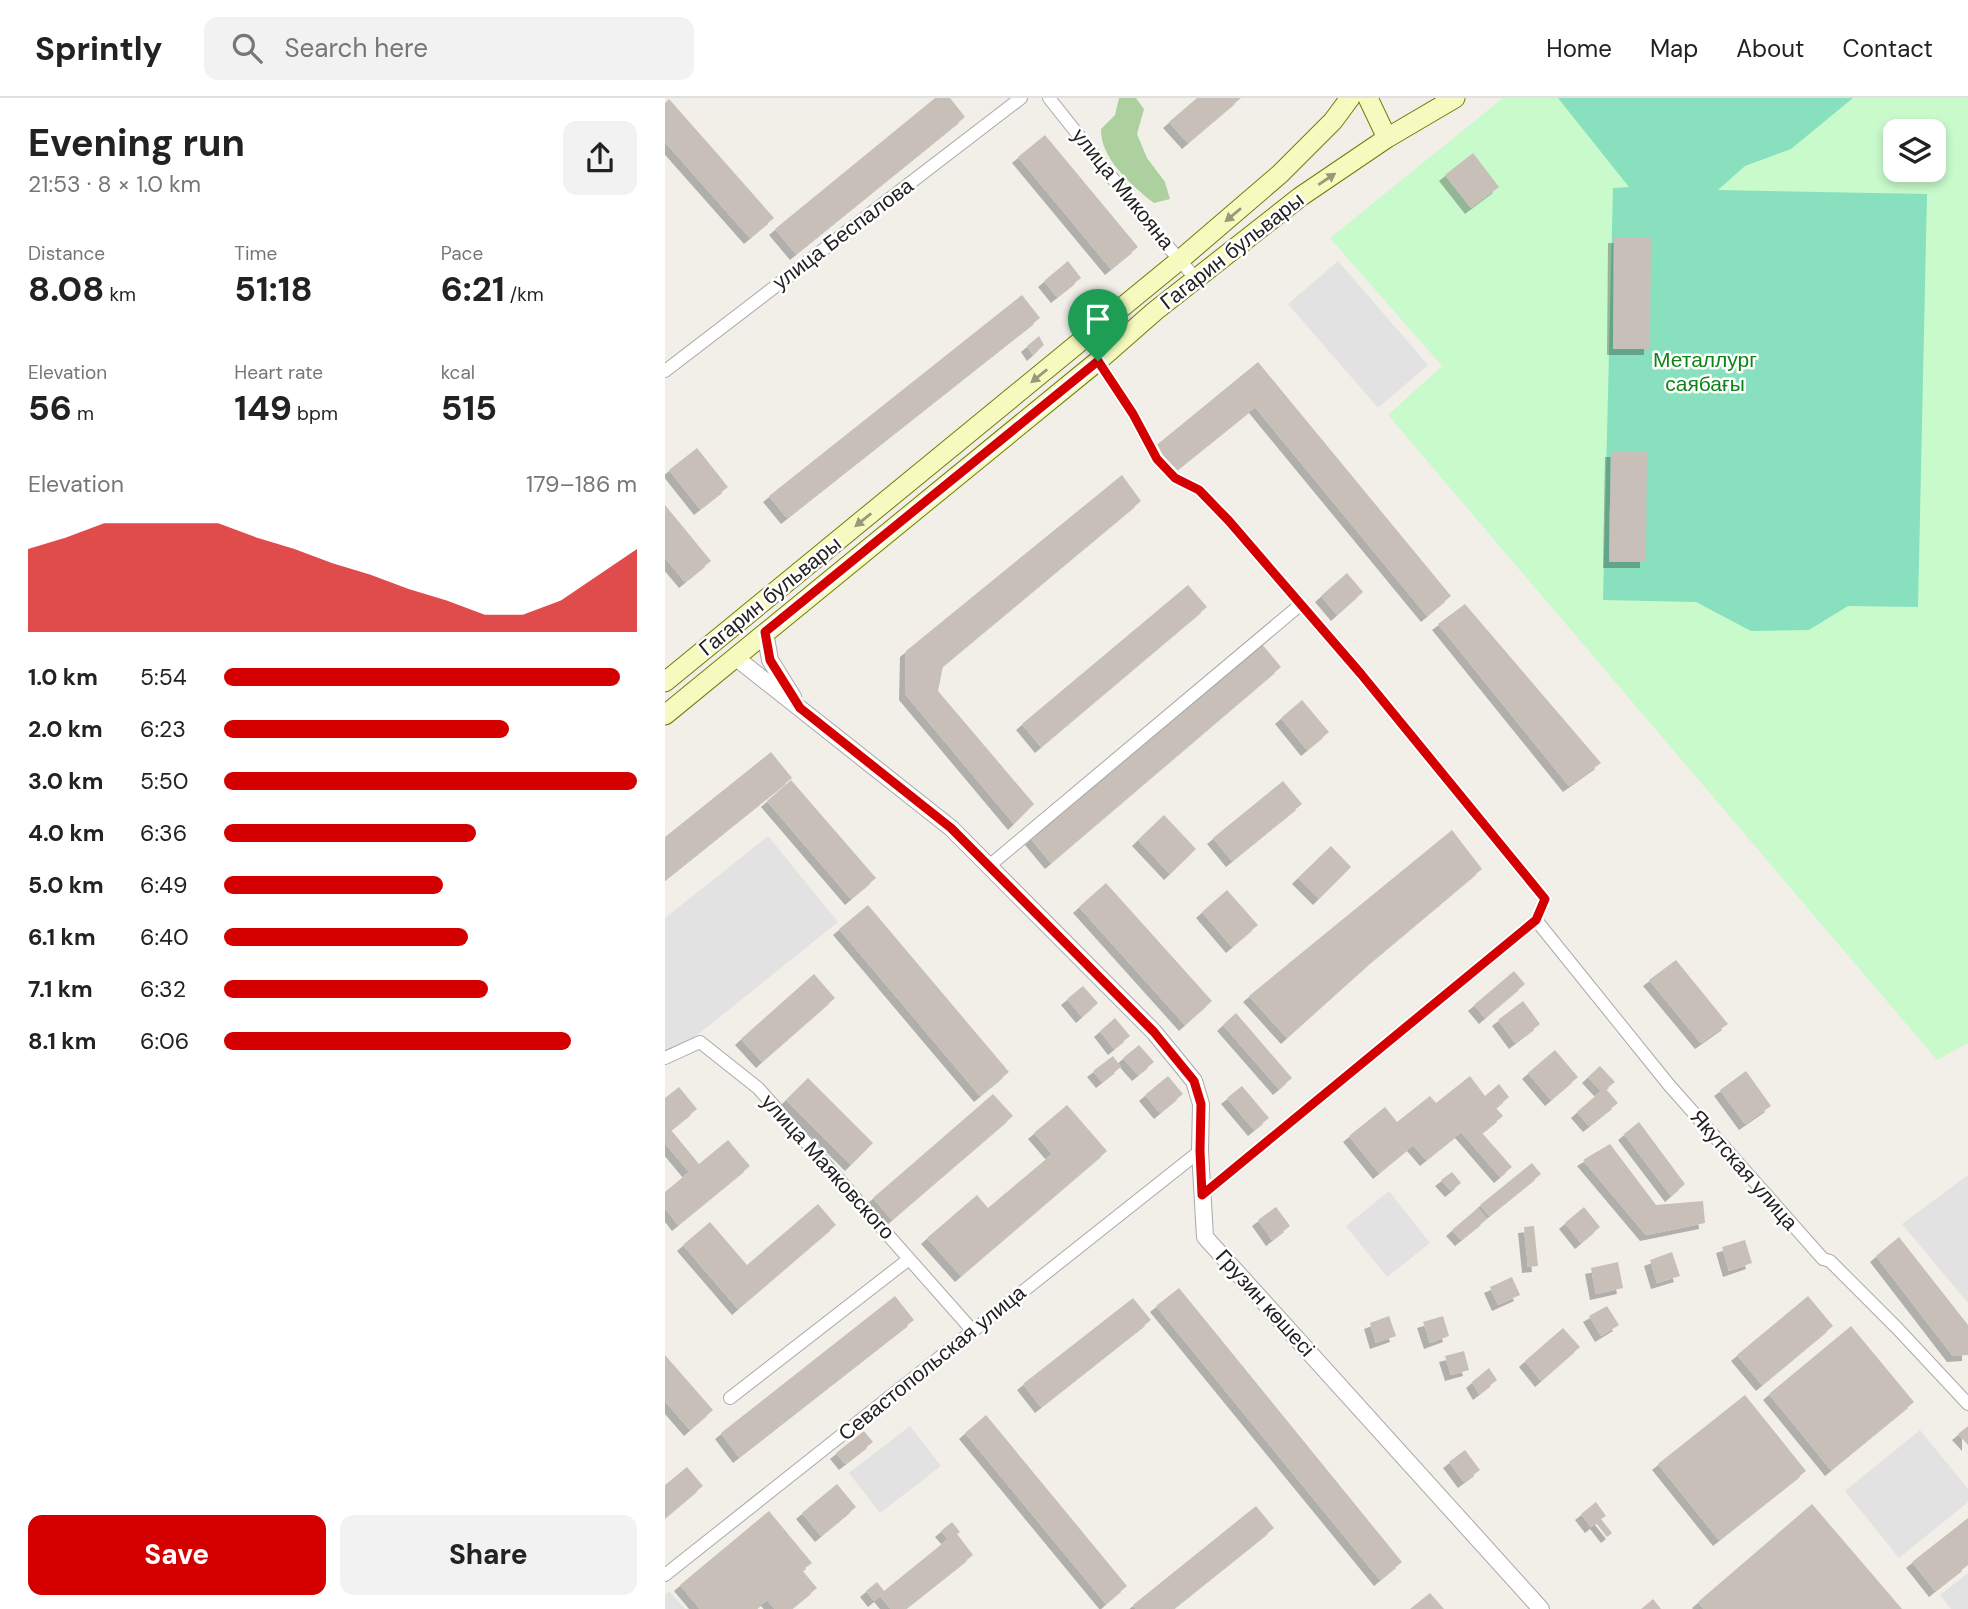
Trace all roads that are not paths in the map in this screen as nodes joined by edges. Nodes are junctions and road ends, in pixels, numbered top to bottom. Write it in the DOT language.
graph roads {
  1 [pos="1021,98"];
  2 [pos="1049,98"];
  3 [pos="1350,98"];
  4 [pos="1367,98"];
  5 [pos="1455,98"];
  6 [pos="1387,138"];
  7 [pos="1181,259"];
  8 [pos="1197,279"];
  9 [pos="1098,361"];
  10 [pos="665,371"];
  11 [pos="1300,605"];
  12 [pos="765,632"];
  13 [pos="717,640"];
  14 [pos="735,657"];
  15 [pos="665,682"];
  16 [pos="800,708"];
  17 [pos="665,715"];
  18 [pos="989,866"];
  19 [pos="1536,920"];
  20 [pos="665,1058"];
  21 [pos="1200,1151"];
  22 [pos="1202,1195"];
  23 [pos="909,1259"];
  24 [pos="972,1330"];
  25 [pos="730,1398"];
  26 [pos="1968,1404"];
  27 [pos="665,1576"];
  28 [pos="1541,1609"];
  1 -- 10 [label="street, улица Беспалова"];
  2 -- 7 [label="street, улица Микояна"];
  3 -- 7 [label="main road, Гагарин бульвары, one-way"];
  4 -- 6 [label="main road"];
  5 -- 6 [label="main road, Гагарин бульвары"];
  8 -- 6 [label="main road, Гагарин бульвары, one-way"];
  7 -- 8 [label="street, улица Микояна"];
  7 -- 13 [label="main road, Гагарин бульвары, one-way"];
  8 -- 9 [label="main road, Гагарин бульвары"];
  9 -- 11 [label="street"];
  9 -- 12 [label="main road, Гагарин бульвары"];
  11 -- 18 [label="street"];
  11 -- 19 [label="street"];
  12 -- 14 [label="main road, Гагарин бульвары"];
  12 -- 16 [label="street"];
  13 -- 14 [label="main road"];
  13 -- 15 [label="main road, Гагарин бульвары"];
  14 -- 16 [label="street, Грузин көшесі"];
  14 -- 17 [label="main road, Гагарин бульвары"];
  16 -- 18 [label="street, Грузин көшесі"];
  18 -- 21 [label="street, Грузин көшесі"];
  19 -- 22 [label="street"];
  19 -- 26 [label="street, Якутская улица"];
  20 -- 23 [label="street, улица Маяковского"];
  21 -- 22 [label="street, Грузин көшесі"];
  21 -- 24 [label="street, Севастопольская улица"];
  22 -- 28 [label="street, Грузин көшесі"];
  23 -- 24 [label="street, улица Маяковского"];
  23 -- 25 [label="street"];
  24 -- 27 [label="street, Севастопольская улица"];
}
